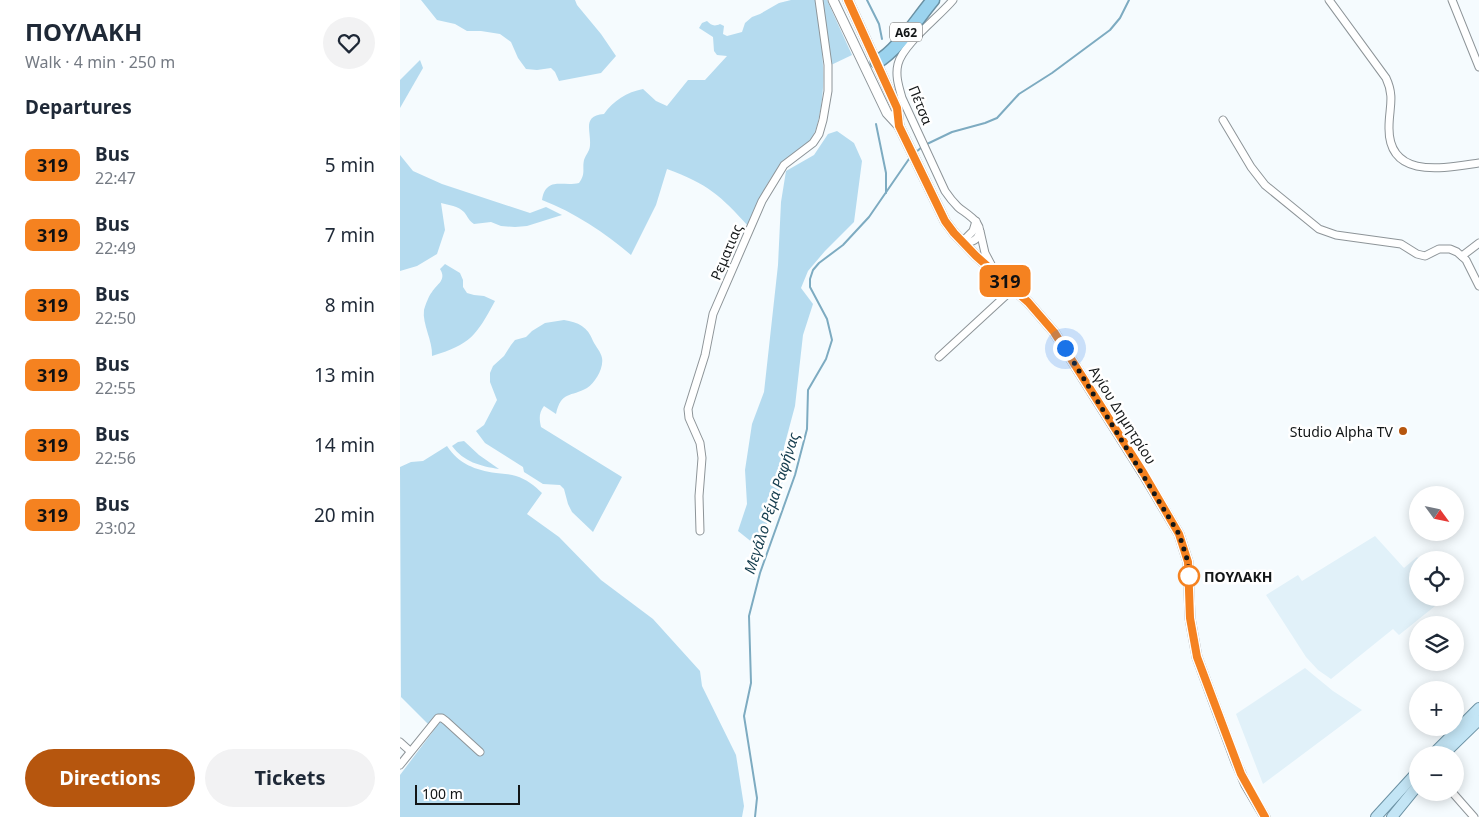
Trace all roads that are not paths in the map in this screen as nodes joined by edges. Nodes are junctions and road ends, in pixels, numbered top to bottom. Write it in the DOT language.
graph roads {
  1 [pos="819,0"];
  2 [pos="833,0"];
  3 [pos="848,0"];
  4 [pos="933,0"];
  5 [pos="953,0"];
  6 [pos="1329,0"];
  7 [pos="1452,0"];
  8 [pos="877,62"];
  9 [pos="864,67"];
  10 [pos="1479,67"];
  11 [pos="1223,120"];
  12 [pos="899,126"];
  13 [pos="1479,163"];
  14 [pos="978,224"];
  15 [pos="962,242"];
  16 [pos="1479,243"];
  17 [pos="1462,256"];
  18 [pos="995,273"];
  19 [pos="1479,286"];
  20 [pos="1014,288"];
  21 [pos="939,357"];
  22 [pos="700,531"];
  23 [pos="1479,708"];
  24 [pos="1479,720"];
  25 [pos="400,742"];
  26 [pos="1441,746"];
  27 [pos="1453,746"];
  28 [pos="410,751"];
  29 [pos="480,752"];
  30 [pos="400,766"];
  31 [pos="1409,781"];
  32 [pos="1409,796"];
  33 [pos="1460,801"];
  34 [pos="1265,817"];
  35 [pos="1376,817"];
  36 [pos="1392,817"];
  37 [pos="1474,817"];
  1 -- 22 [label="street, Ρεματιας"];
  2 -- 9 [label="main road, Πέτσα"];
  3 -- 8 [label="main road, Πέτσα"];
  4 -- 8 [label="highway, Α62"];
  5 -- 14 [label="street, Πέτσα"];
  6 -- 13 [label="street"];
  7 -- 10 [label="street"];
  8 -- 9 [label="main road"];
  8 -- 12 [label="main road, Πέτσα"];
  9 -- 12 [label="main road, Πέτσα"];
  11 -- 17 [label="street"];
  12 -- 15 [label="main road, Πέτσα"];
  14 -- 15 [label="street"];
  14 -- 18 [label="street"];
  15 -- 18 [label="main road, Πέτσα"];
  16 -- 17 [label="street"];
  17 -- 19 [label="street"];
  18 -- 20 [label="main road, Αγίου Δημητρίου"];
  20 -- 21 [label="street"];
  20 -- 34 [label="main road, Αγίου Δημητρίου"];
  23 -- 26 [label="main road"];
  24 -- 27 [label="main road"];
  25 -- 28 [label="street"];
  28 -- 29 [label="street"];
  28 -- 30 [label="street"];
  31 -- 35 [label="main road"];
  32 -- 36 [label="main road"];
  33 -- 37 [label="street"];
}
